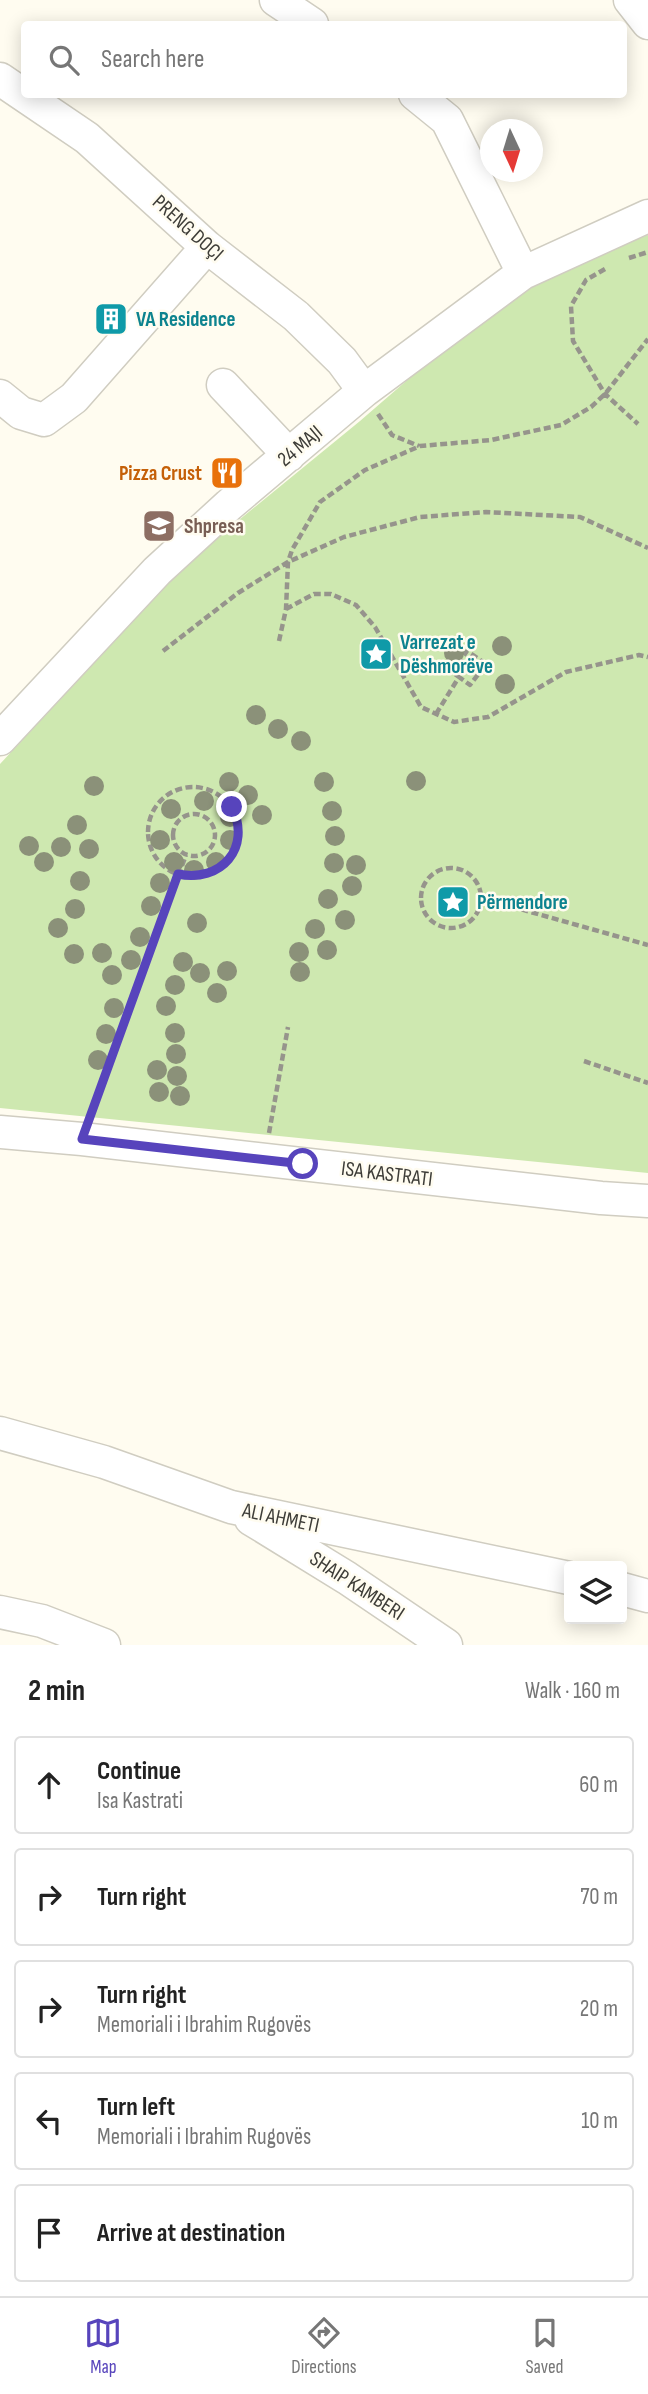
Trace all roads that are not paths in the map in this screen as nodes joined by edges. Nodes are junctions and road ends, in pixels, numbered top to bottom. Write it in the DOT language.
graph roads {
  1 [pos="276,0"];
  2 [pos="630,0"];
  3 [pos="308,21"];
  4 [pos="648,23"];
  5 [pos="0,79"];
  6 [pos="21,93"];
  7 [pos="28,98"];
  8 [pos="420,98"];
  9 [pos="648,216"];
  10 [pos="207,247"];
  11 [pos="523,272"];
  12 [pos="223,385"];
  13 [pos="364,391"];
  14 [pos="0,396"];
  15 [pos="289,455"];
  16 [pos="0,739"];
  17 [pos="0,1132"];
  18 [pos="648,1201"];
  19 [pos="0,1433"];
  20 [pos="231,1507"];
  21 [pos="564,1577"];
  22 [pos="627,1591"];
  23 [pos="648,1596"];
  24 [pos="0,1612"];
  25 [pos="104,1645"];
  26 [pos="446,1645"];
  1 -- 3 [label="street"];
  2 -- 4 [label="street"];
  5 -- 6 [label="street, PRENG DOÇI"];
  7 -- 10 [label="street, PRENG DOÇI"];
  8 -- 11 [label="street"];
  9 -- 11 [label="street, 24 MAJI"];
  10 -- 13 [label="street, PRENG DOÇI"];
  10 -- 14 [label="street"];
  11 -- 13 [label="street, 24 MAJI"];
  12 -- 15 [label="street"];
  13 -- 15 [label="street, 24 MAJI"];
  15 -- 16 [label="street, 24 MAJI"];
  17 -- 18 [label="street, ISA KASTRATI"];
  19 -- 20 [label="street, ALI AHMETI"];
  20 -- 21 [label="street, ALI AHMETI"];
  20 -- 26 [label="street, SHAIP KAMBERI"];
  22 -- 23 [label="street"];
  24 -- 25 [label="street"];
}
